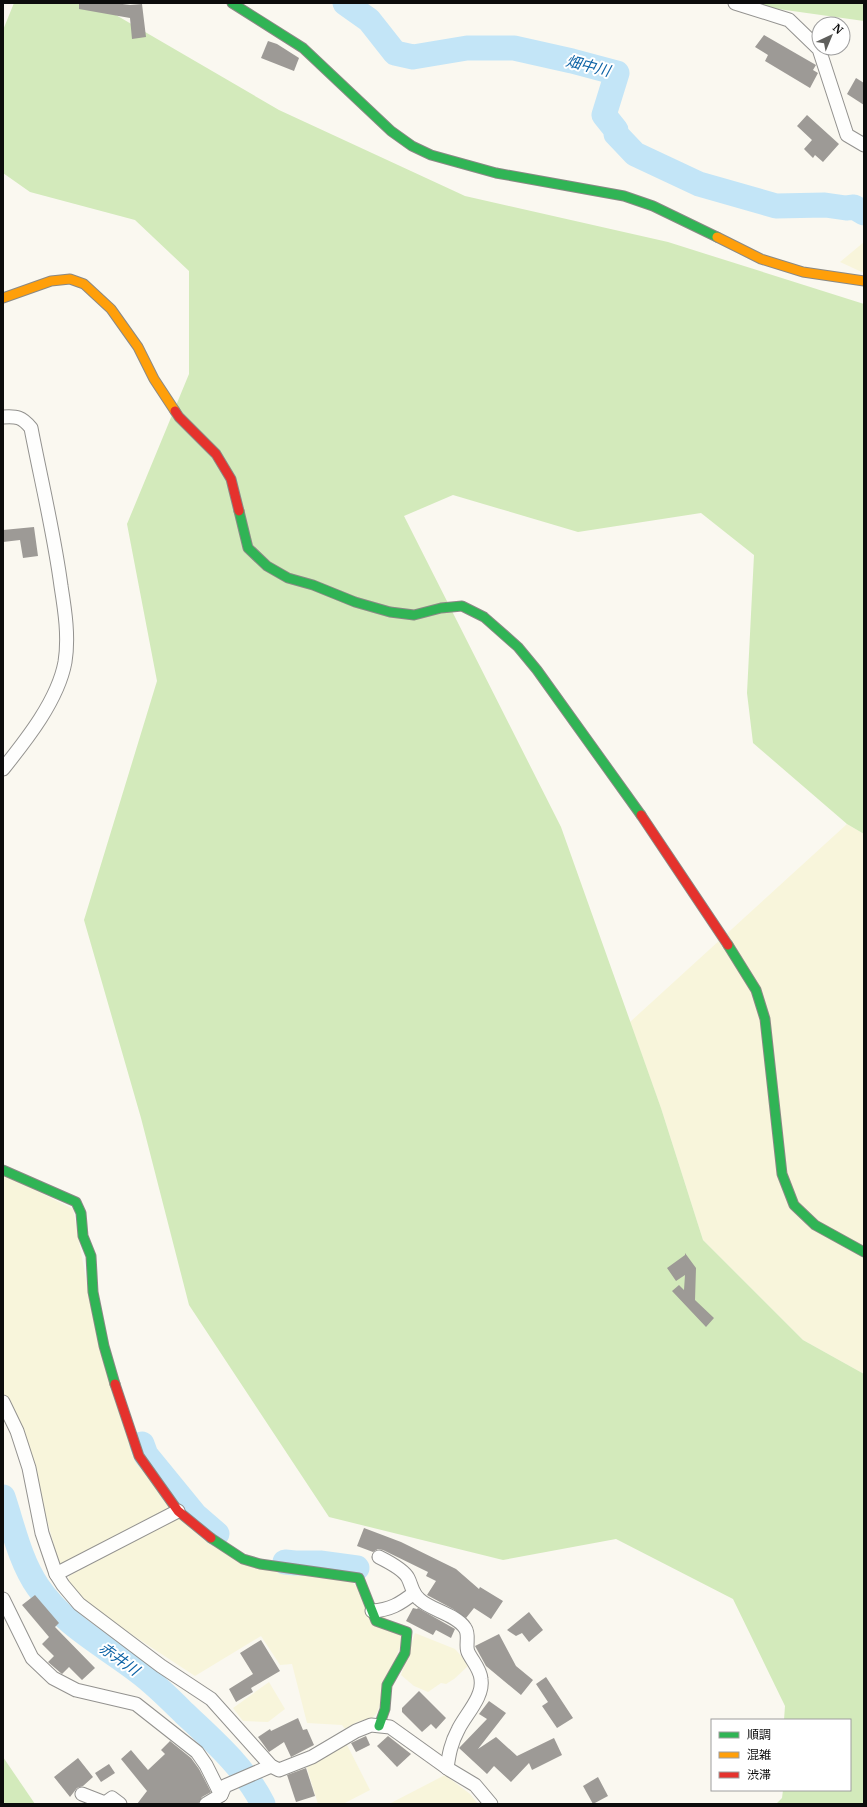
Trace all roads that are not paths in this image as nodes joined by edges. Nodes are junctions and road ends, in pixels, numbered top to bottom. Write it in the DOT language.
graph roads {
  1 [pos="232,3"];
  2 [pos="735,3"];
  3 [pos="864,145"];
  4 [pos="864,281"];
  5 [pos="3,298"];
  6 [pos="3,417"];
  7 [pos="3,769"];
  8 [pos="3,1170"];
  9 [pos="864,1252"];
  10 [pos="3,1402"];
  11 [pos="178,1511"];
  12 [pos="379,1557"];
  13 [pos="56,1574"];
  14 [pos="414,1593"];
  15 [pos="3,1599"];
  16 [pos="372,1611"];
  17 [pos="379,1726"];
  18 [pos="271,1766"];
  19 [pos="447,1768"];
  20 [pos="223,1790"];
  21 [pos="82,1794"];
  22 [pos="120,1804"];
  23 [pos="206,1804"];
  24 [pos="491,1804"];
  1 -- 4 [label="street"];
  2 -- 3 [label="street"];
  5 -- 9 [label="street"];
  6 -- 7 [label="street"];
  8 -- 11 [label="street"];
  10 -- 13 [label="street"];
  11 -- 13 [label="street"];
  11 -- 16 [label="street"];
  12 -- 14 [label="street"];
  13 -- 18 [label="street"];
  14 -- 16 [label="street"];
  14 -- 19 [label="street"];
  15 -- 20 [label="street"];
  16 -- 17 [label="street"];
  17 -- 18 [label="street"];
  17 -- 19 [label="street"];
  18 -- 20 [label="street"];
  19 -- 24 [label="street"];
  20 -- 23 [label="street"];
  21 -- 22 [label="street"];
}
